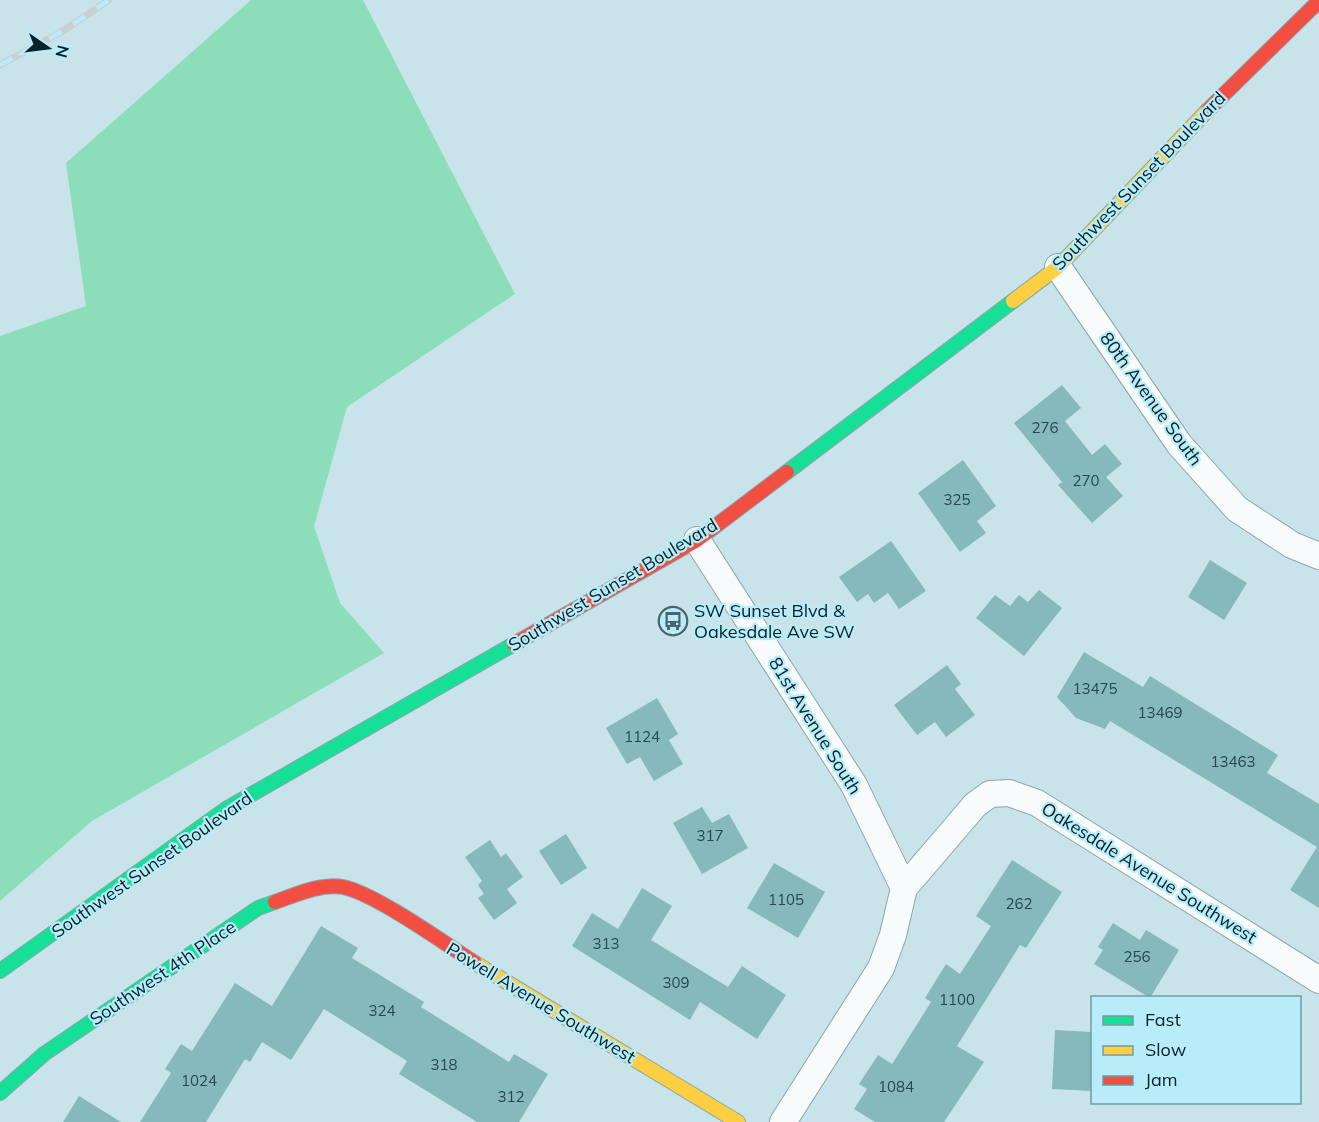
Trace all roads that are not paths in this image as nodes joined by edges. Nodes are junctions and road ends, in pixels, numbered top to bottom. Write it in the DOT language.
graph roads {
  1 [pos="1319,1"];
  2 [pos="1291,9"];
  3 [pos="1256,61"];
  4 [pos="1058,267"];
  5 [pos="697,540"];
  6 [pos="1319,556"];
  7 [pos="342,887"];
  8 [pos="904,888"];
  9 [pos="0,971"];
  10 [pos="1319,980"];
  11 [pos="0,1093"];
  12 [pos="738,1122"];
  13 [pos="783,1122"];
  1 -- 3 [label="main road, Southwest Sunset Boulevard"];
  2 -- 3 [label="main road, Southwest Sunset Boulevard"];
  3 -- 4 [label="main road, Southwest Sunset Boulevard"];
  4 -- 5 [label="main road, Southwest Sunset Boulevard"];
  4 -- 6 [label="street, 80th Avenue South"];
  5 -- 8 [label="street, 81st Avenue South"];
  5 -- 9 [label="main road, Southwest Sunset Boulevard"];
  7 -- 11 [label="main road, Southwest 4th Place"];
  7 -- 12 [label="main road, Powell Avenue Southwest"];
  8 -- 10 [label="street, Oakesdale Avenue Southwest"];
  8 -- 13 [label="street"];
}
